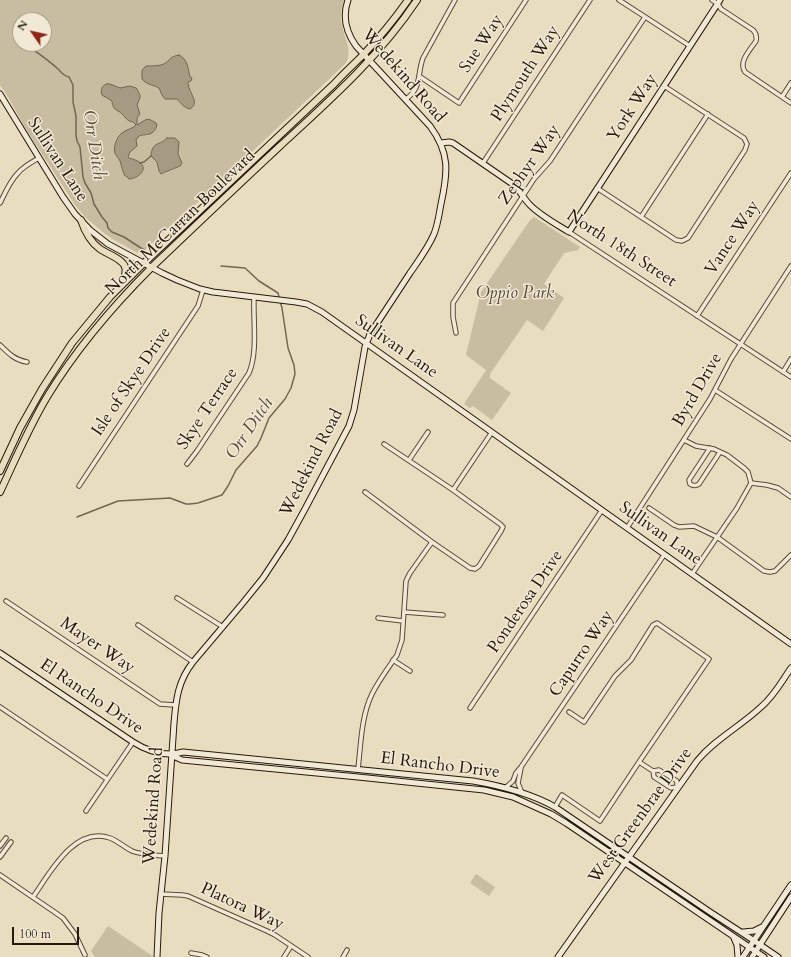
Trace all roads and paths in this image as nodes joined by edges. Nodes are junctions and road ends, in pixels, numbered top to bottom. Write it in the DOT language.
graph roads {
  1 [pos="348,0"];
  2 [pos="408,0"];
  3 [pos="417,0"];
  4 [pos="455,0"];
  5 [pos="526,0"];
  6 [pos="590,0"];
  7 [pos="619,0"];
  8 [pos="712,0"];
  9 [pos="719,2"];
  10 [pos="645,17"];
  11 [pos="690,46"];
  12 [pos="364,54"];
  13 [pos="369,60"];
  14 [pos="419,76"];
  15 [pos="791,83"];
  16 [pos="664,86"];
  17 [pos="0,94"];
  18 [pos="782,97"];
  19 [pos="406,99"];
  20 [pos="791,103"];
  21 [pos="708,114"];
  22 [pos="441,143"];
  23 [pos="39,158"];
  24 [pos="483,163"];
  25 [pos="791,173"];
  26 [pos="597,188"];
  27 [pos="523,196"];
  28 [pos="0,203"];
  29 [pos="641,217"];
  30 [pos="81,220"];
  31 [pos="569,232"];
  32 [pos="144,263"];
  33 [pos="791,266"];
  34 [pos="152,267"];
  35 [pos="122,284"];
  36 [pos="203,290"];
  37 [pos="254,297"];
  38 [pos="697,316"];
  39 [pos="456,332"];
  40 [pos="366,343"];
  41 [pos="740,344"];
  42 [pos="0,346"];
  43 [pos="791,359"];
  44 [pos="27,362"];
  45 [pos="783,372"];
  46 [pos="791,377"];
  47 [pos="715,390"];
  48 [pos="428,432"];
  49 [pos="492,432"];
  50 [pos="684,440"];
  51 [pos="791,440"];
  52 [pos="384,444"];
  53 [pos="710,448"];
  54 [pos="720,452"];
  55 [pos="409,460"];
  56 [pos="187,464"];
  57 [pos="0,471"];
  58 [pos="751,483"];
  59 [pos="79,486"];
  60 [pos="453,490"];
  61 [pos="0,492"];
  62 [pos="365,492"];
  63 [pos="791,497"];
  64 [pos="649,508"];
  65 [pos="602,510"];
  66 [pos="627,528"];
  67 [pos="717,537"];
  68 [pos="432,542"];
  69 [pos="664,555"];
  70 [pos="791,555"];
  71 [pos="692,574"];
  72 [pos="177,598"];
  73 [pos="6,601"];
  74 [pos="404,612"];
  75 [pos="443,615"];
  76 [pos="378,618"];
  77 [pos="403,621"];
  78 [pos="138,626"];
  79 [pos="223,627"];
  80 [pos="791,644"];
  81 [pos="0,653"];
  82 [pos="393,660"];
  83 [pos="193,662"];
  84 [pos="791,668"];
  85 [pos="410,671"];
  86 [pos="175,706"];
  87 [pos="0,707"];
  88 [pos="470,708"];
  89 [pos="569,712"];
  90 [pos="133,742"];
  91 [pos="171,755"];
  92 [pos="640,762"];
  93 [pos="521,767"];
  94 [pos="358,770"];
  95 [pos="653,771"];
  96 [pos="107,779"];
  97 [pos="505,788"];
  98 [pos="678,788"];
  99 [pos="522,793"];
  100 [pos="513,797"];
  101 [pos="534,797"];
  102 [pos="555,807"];
  103 [pos="86,811"];
  104 [pos="6,838"];
  105 [pos="11,842"];
  106 [pos="0,846"];
  107 [pos="165,856"];
  108 [pos="0,857"];
  109 [pos="629,857"];
  110 [pos="625,863"];
  111 [pos="0,875"];
  112 [pos="791,885"];
  113 [pos="161,894"];
  114 [pos="33,897"];
  115 [pos="791,897"];
  116 [pos="764,925"];
  117 [pos="741,932"];
  118 [pos="733,937"];
  119 [pos="754,940"];
  120 [pos="760,944"];
  121 [pos="291,946"];
  122 [pos="749,947"];
  123 [pos="347,950"];
  124 [pos="756,951"];
  125 [pos="191,953"];
  126 [pos="85,955"];
  127 [pos="157,957"];
  128 [pos="207,957"];
  129 [pos="284,957"];
  130 [pos="308,957"];
  131 [pos="343,957"];
  132 [pos="558,957"];
  133 [pos="738,957"];
  134 [pos="743,957"];
  135 [pos="752,957"];
  136 [pos="764,957"];
  137 [pos="778,957"];
  1 -- 12 [label="street, Wedekind Road"];
  2 -- 12 [label="main road, North McCarran Boulevard"];
  3 -- 13 [label="main road, North McCarran Boulevard"];
  4 -- 14 [label="street"];
  5 -- 14 [label="street, Sue Way"];
  6 -- 24 [label="street, Plymouth Way"];
  7 -- 10 [label="street"];
  8 -- 9 [label="street"];
  9 -- 11 [label="street, York Way"];
  9 -- 18 [label="street"];
  10 -- 11 [label="street"];
  10 -- 27 [label="street, Zephyr Way"];
  11 -- 16 [label="street, York Way"];
  12 -- 13 [label="street, Wedekind Road"];
  12 -- 32 [label="main road, North McCarran Boulevard"];
  13 -- 19 [label="street, Wedekind Road"];
  13 -- 34 [label="main road, North McCarran Boulevard"];
  14 -- 19 [label="street"];
  15 -- 18 [label="street"];
  16 -- 21 [label="street"];
  16 -- 26 [label="street, York Way"];
  17 -- 23 [label="street, Sullivan Lane"];
  18 -- 20 [label="street"];
  19 -- 22 [label="street, Wedekind Road"];
  21 -- 29 [label="street"];
  21 -- 29 [label="street"];
  22 -- 24 [label="street, North 18th Street"];
  22 -- 40 [label="street, Wedekind Road"];
  23 -- 28 [label="street"];
  23 -- 30 [label="street, Sullivan Lane"];
  24 -- 27 [label="street, North 18th Street"];
  25 -- 38 [label="street, Vance Way"];
  26 -- 29 [label="street"];
  26 -- 31 [label="street, York Way"];
  27 -- 31 [label="street, North 18th Street"];
  27 -- 39 [label="street, Zephyr Way"];
  30 -- 32 [label="street, Sullivan Lane"];
  30 -- 35 [label="main road"];
  31 -- 38 [label="street, North 18th Street"];
  32 -- 34 [label="street, Sullivan Lane"];
  32 -- 35 [label="main road, North McCarran Boulevard"];
  33 -- 41 [label="street, Byrd Drive"];
  34 -- 36 [label="street, Sullivan Lane"];
  34 -- 61 [label="main road, North McCarran Boulevard"];
  35 -- 57 [label="main road, North McCarran Boulevard"];
  36 -- 37 [label="street, Sullivan Lane"];
  36 -- 59 [label="street, Isle of Skye Drive"];
  37 -- 40 [label="street, Sullivan Lane"];
  37 -- 56 [label="street, Skye Terrace"];
  38 -- 41 [label="street, North 18th Street"];
  40 -- 49 [label="street, Sullivan Lane"];
  40 -- 79 [label="street, Wedekind Road"];
  41 -- 45 [label="street, North 18th Street"];
  41 -- 47 [label="street, Byrd Drive"];
  42 -- 44 [label="street"];
  43 -- 45 [label="street"];
  45 -- 46 [label="street, North 18th Street"];
  47 -- 50 [label="street, Byrd Drive"];
  47 -- 51 [label="street"];
  48 -- 55 [label="street"];
  49 -- 60 [label="street"];
  49 -- 65 [label="street, Sullivan Lane"];
  50 -- 53 [label="street"];
  50 -- 66 [label="street, Byrd Drive"];
  52 -- 55 [label="street"];
  53 -- 54 [label="street"];
  53 -- 54 [label="street"];
  54 -- 58 [label="street"];
  55 -- 60 [label="street"];
  58 -- 63 [label="street"];
  58 -- 67 [label="street"];
  60 -- 68 [label="street"];
  62 -- 68 [label="street"];
  64 -- 67 [label="street"];
  65 -- 66 [label="street, Sullivan Lane"];
  65 -- 88 [label="street, Ponderosa Drive"];
  66 -- 69 [label="street, Sullivan Lane"];
  67 -- 70 [label="street"];
  67 -- 71 [label="street"];
  68 -- 74 [label="street"];
  69 -- 71 [label="street, Sullivan Lane"];
  69 -- 93 [label="street, Capurro Way"];
  71 -- 80 [label="street, Sullivan Lane"];
  72 -- 79 [label="street"];
  73 -- 86 [label="street, Mayer Way"];
  74 -- 75 [label="street"];
  74 -- 77 [label="street"];
  76 -- 77 [label="street"];
  77 -- 82 [label="street"];
  78 -- 83 [label="street"];
  79 -- 83 [label="street, Wedekind Road"];
  81 -- 90 [label="street, El Rancho Drive"];
  82 -- 85 [label="street"];
  82 -- 94 [label="street"];
  83 -- 86 [label="street, Wedekind Road"];
  84 -- 98 [label="street, West Greenbrae Drive"];
  86 -- 91 [label="street, Wedekind Road"];
  87 -- 96 [label="street"];
  89 -- 92 [label="street"];
  90 -- 91 [label="street, El Rancho Drive"];
  90 -- 96 [label="street"];
  91 -- 94 [label="street, El Rancho Drive"];
  91 -- 100 [label="street, El Rancho Drive"];
  91 -- 107 [label="street, Wedekind Road"];
  92 -- 95 [label="street"];
  92 -- 102 [label="street"];
  93 -- 97 [label="street, Capurro Way"];
  93 -- 99 [label="street, Capurro Way"];
  94 -- 97 [label="street, El Rancho Drive"];
  95 -- 98 [label="street"];
  95 -- 98 [label="street"];
  96 -- 103 [label="street"];
  97 -- 99 [label="street, El Rancho Drive"];
  98 -- 109 [label="street, West Greenbrae Drive"];
  99 -- 101 [label="street, El Rancho Drive"];
  100 -- 101 [label="street"];
  100 -- 110 [label="street, El Rancho Drive"];
  101 -- 102 [label="street, El Rancho Drive"];
  102 -- 109 [label="street, El Rancho Drive"];
  104 -- 106 [label="street"];
  105 -- 108 [label="street"];
  107 -- 113 [label="street, Wedekind Road"];
  107 -- 114 [label="street"];
  109 -- 110 [label="street, West Greenbrae Drive"];
  109 -- 117 [label="street, El Rancho Drive"];
  110 -- 118 [label="street, El Rancho Drive"];
  110 -- 132 [label="street, West Greenbrae Drive"];
  111 -- 114 [label="street"];
  112 -- 116 [label="street"];
  113 -- 121 [label="street, Platora Way"];
  113 -- 127 [label="street, Wedekind Road"];
  114 -- 126 [label="street"];
  115 -- 120 [label="street"];
  116 -- 117 [label="street"];
  116 -- 119 [label="street"];
  117 -- 119 [label="street, El Rancho Drive"];
  118 -- 122 [label="street, El Rancho Drive"];
  118 -- 133 [label="street"];
  119 -- 120 [label="street, El Rancho Drive"];
  119 -- 122 [label="street"];
  120 -- 124 [label="street"];
  120 -- 137 [label="street, El Rancho Drive"];
  121 -- 129 [label="street"];
  121 -- 130 [label="street, Platora Way"];
  122 -- 124 [label="street, El Rancho Drive"];
  122 -- 134 [label="street"];
  123 -- 131 [label="street"];
  124 -- 135 [label="street"];
  124 -- 136 [label="street, El Rancho Drive"];
  125 -- 128 [label="street"];
}
